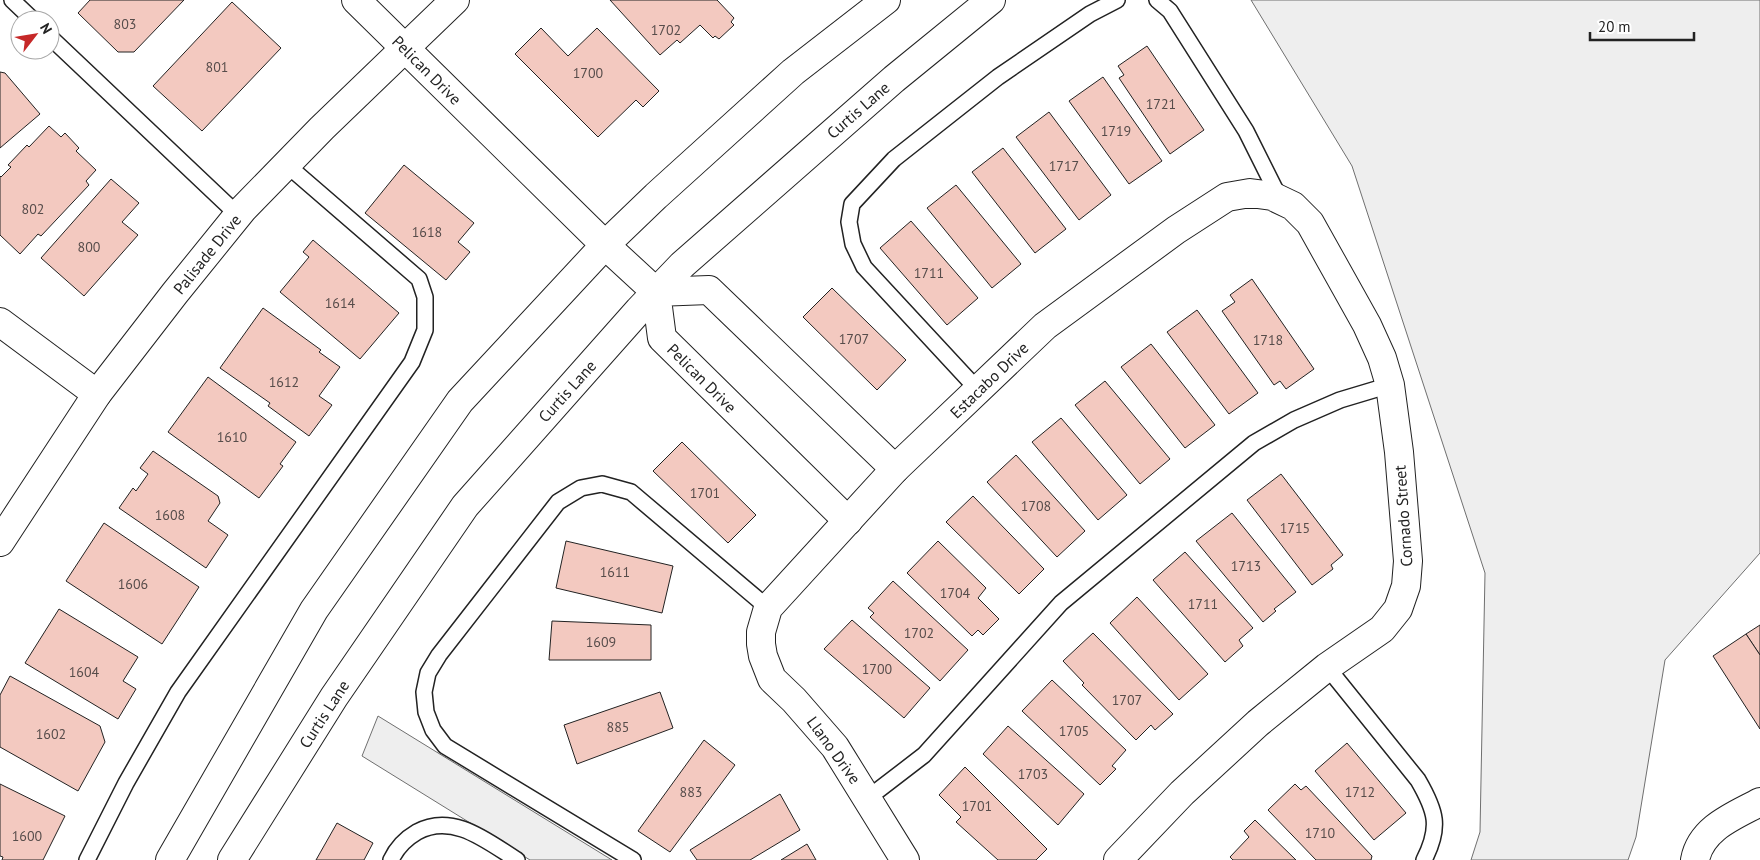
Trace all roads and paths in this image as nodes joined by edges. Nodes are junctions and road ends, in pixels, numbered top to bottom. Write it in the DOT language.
graph roads {
  1 [pos="12,0"];
  2 [pos="356,0"];
  3 [pos="455,0"];
  4 [pos="886,0"];
  5 [pos="991,0"];
  6 [pos="1117,0"];
  7 [pos="1157,0"];
  8 [pos="22,10"];
  9 [pos="60,46"];
  10 [pos="405,50"];
  11 [pos="287,164"];
  12 [pos="1280,199"];
  13 [pos="238,215"];
  14 [pos="605,245"];
  15 [pos="656,292"];
  16 [pos="0,322"];
  17 [pos="1390,385"];
  18 [pos="978,390"];
  19 [pos="97,394"];
  20 [pos="895,469"];
  21 [pos="848,521"];
  22 [pos="0,542"];
  23 [pos="768,608"];
  24 [pos="761,644"];
  25 [pos="1327,667"];
  26 [pos="868,798"];
  27 [pos="1760,802"];
  28 [pos="88,860"];
  29 [pos="170,860"];
  30 [pos="232,860"];
  31 [pos="391,860"];
  32 [pos="517,860"];
  33 [pos="633,860"];
  34 [pos="905,860"];
  35 [pos="1118,860"];
  36 [pos="1424,860"];
  37 [pos="1695,860"];
  1 -- 8 [label="lane"];
  2 -- 10 [label="street, Pelican Drive"];
  3 -- 10 [label="street, Palisade Drive"];
  4 -- 14 [label="street"];
  5 -- 15 [label="street, Curtis Lane"];
  6 -- 18 [label="lane"];
  7 -- 12 [label="lane"];
  9 -- 13 [label="lane"];
  10 -- 11 [label="street, Palisade Drive"];
  10 -- 14 [label="street, Pelican Drive"];
  11 -- 13 [label="street, Palisade Drive"];
  11 -- 28 [label="lane"];
  12 -- 17 [label="street, Cornado Street"];
  12 -- 18 [label="street, Estacabo Drive"];
  13 -- 19 [label="street, Palisade Drive"];
  14 -- 15 [label="street, Pelican Drive"];
  14 -- 29 [label="street"];
  15 -- 20 [label="street"];
  15 -- 21 [label="street, Pelican Drive"];
  15 -- 30 [label="street, Curtis Lane"];
  16 -- 19 [label="street"];
  17 -- 25 [label="street, Cornado Street"];
  17 -- 26 [label="lane"];
  18 -- 20 [label="street, Estacabo Drive"];
  19 -- 22 [label="street, Palisade Drive"];
  20 -- 21 [label="street, Estacabo Drive"];
  21 -- 23 [label="street, Estacabo Drive"];
  23 -- 24 [label="street, Estacabo Drive"];
  23 -- 33 [label="lane"];
  24 -- 26 [label="street, Llano Drive"];
  25 -- 35 [label="street, Cornado Street"];
  25 -- 36 [label="lane"];
  26 -- 34 [label="street, Llano Drive"];
  27 -- 37 [label="street"];
  31 -- 32 [label="lane"];
}
